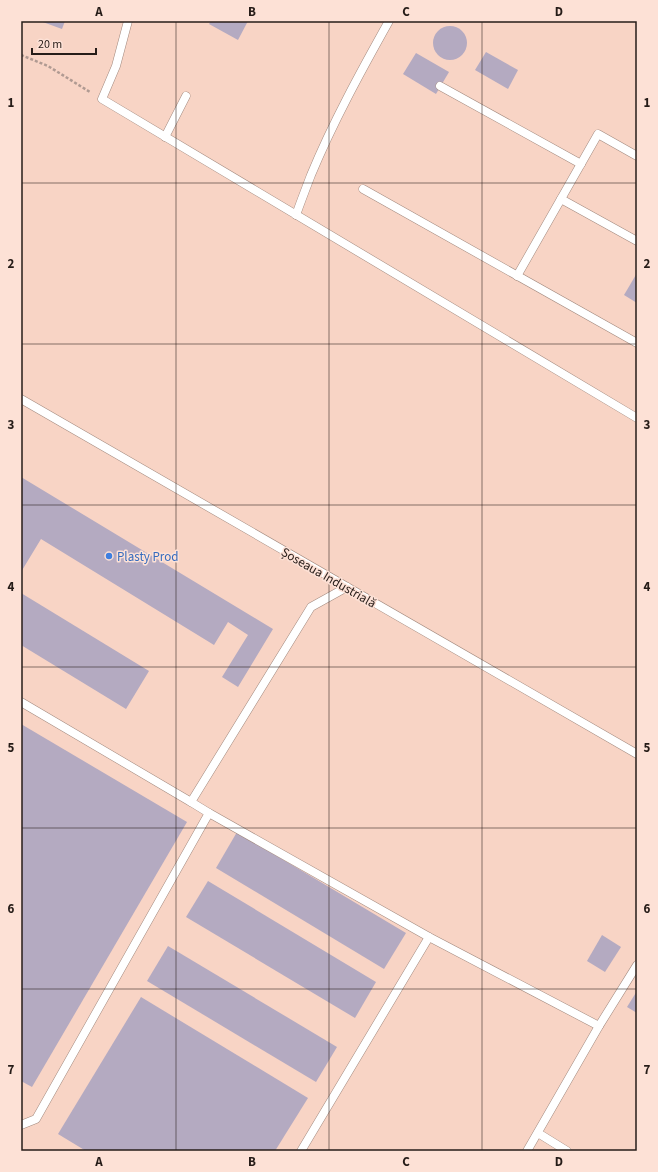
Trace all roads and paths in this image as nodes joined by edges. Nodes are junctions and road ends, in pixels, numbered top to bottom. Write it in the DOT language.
graph roads {
  1 [pos="128,21"];
  2 [pos="389,21"];
  3 [pos="21,55"];
  4 [pos="440,86"];
  5 [pos="186,96"];
  6 [pos="102,99"];
  7 [pos="165,137"];
  8 [pos="637,156"];
  9 [pos="581,164"];
  10 [pos="363,189"];
  11 [pos="561,199"];
  12 [pos="296,215"];
  13 [pos="637,241"];
  14 [pos="517,276"];
  15 [pos="637,343"];
  16 [pos="21,399"];
  17 [pos="637,418"];
  18 [pos="347,587"];
  19 [pos="21,702"];
  20 [pos="637,754"];
  21 [pos="191,802"];
  22 [pos="209,813"];
  23 [pos="429,936"];
  24 [pos="637,965"];
  25 [pos="599,1026"];
  26 [pos="21,1125"];
  27 [pos="538,1133"];
  28 [pos="301,1151"];
  29 [pos="527,1151"];
  30 [pos="567,1151"];
  1 -- 6 [label="lane"];
  2 -- 12 [label="lane"];
  3 -- 6 [label="path"];
  4 -- 9 [label="lane"];
  5 -- 7 [label="lane"];
  6 -- 7 [label="lane"];
  7 -- 12 [label="lane"];
  8 -- 9 [label="lane"];
  9 -- 11 [label="lane"];
  10 -- 14 [label="lane"];
  11 -- 13 [label="lane"];
  11 -- 14 [label="lane"];
  12 -- 17 [label="lane"];
  14 -- 15 [label="lane"];
  16 -- 18 [label="lane, Șoseaua Industrială"];
  18 -- 20 [label="lane, Șoseaua Industrială"];
  18 -- 21 [label="lane"];
  19 -- 21 [label="lane"];
  21 -- 22 [label="lane"];
  22 -- 23 [label="lane"];
  22 -- 26 [label="lane"];
  23 -- 25 [label="lane"];
  23 -- 28 [label="lane"];
  24 -- 25 [label="lane"];
  25 -- 27 [label="lane"];
  27 -- 29 [label="lane"];
  27 -- 30 [label="lane"];
}
